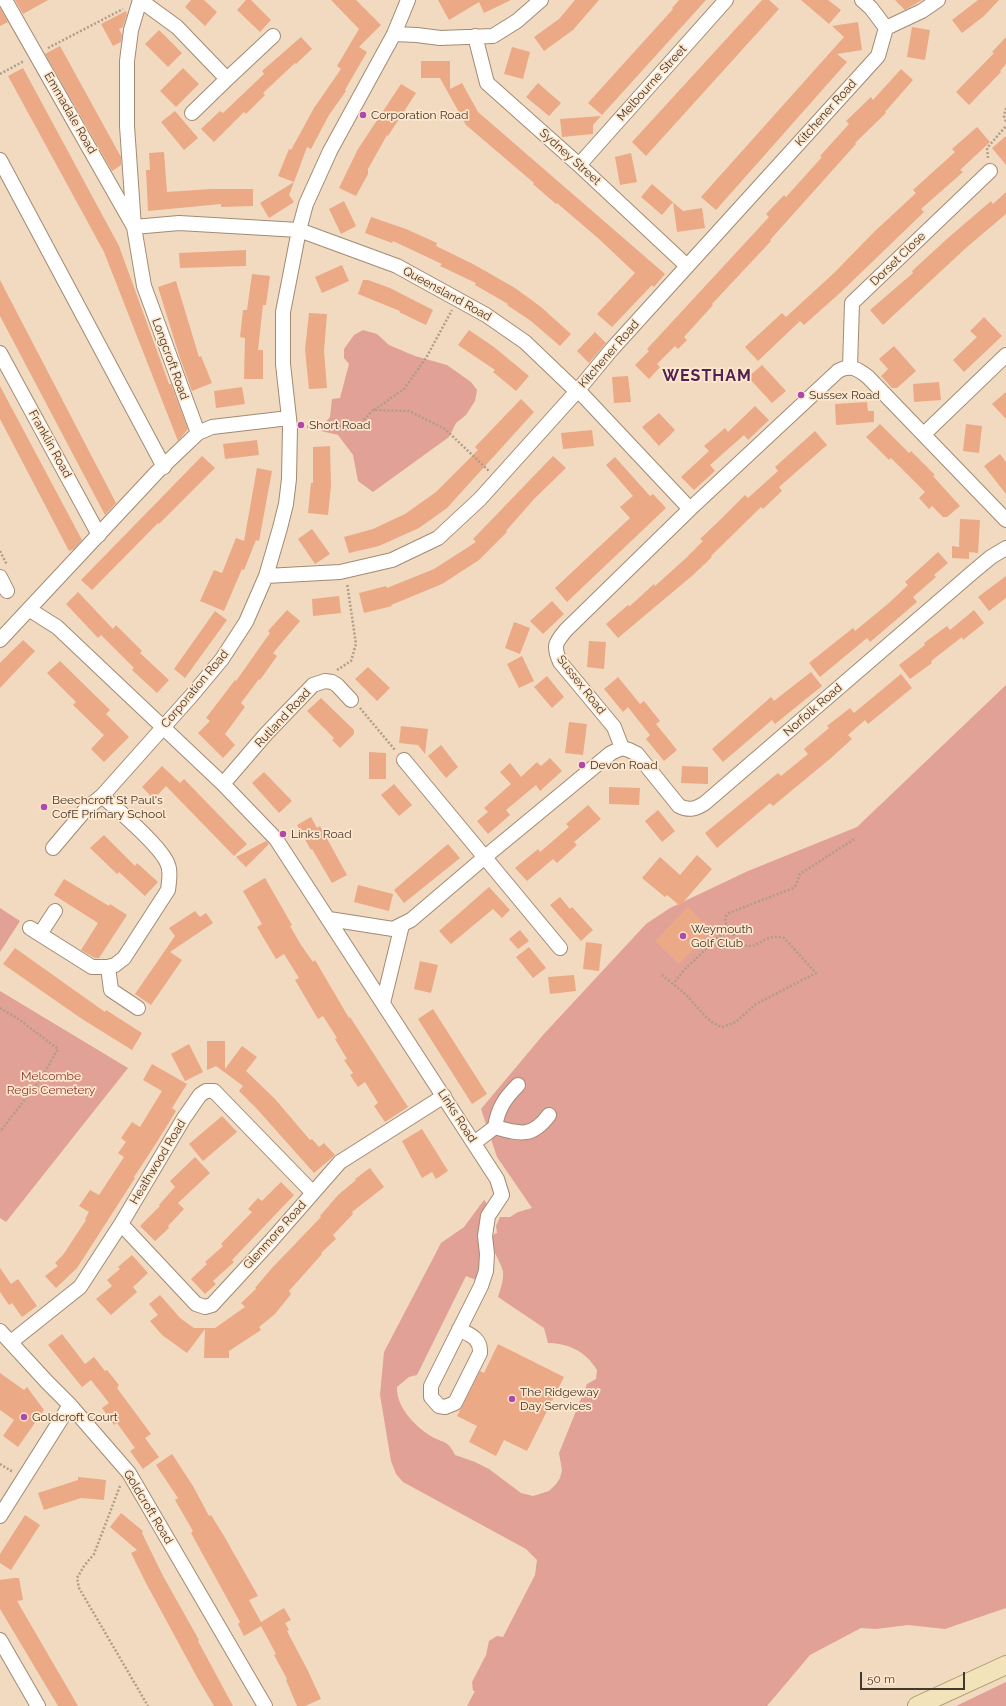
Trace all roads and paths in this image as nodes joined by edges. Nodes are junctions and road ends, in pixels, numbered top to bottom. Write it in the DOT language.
graph roads {
  1 [pos="5,0"];
  2 [pos="140,0"];
  3 [pos="541,0"];
  4 [pos="726,0"];
  5 [pos="862,0"];
  6 [pos="938,0"];
  7 [pos="403,2"];
  8 [pos="126,7"];
  9 [pos="886,28"];
  10 [pos="394,34"];
  11 [pos="273,36"];
  12 [pos="475,36"];
  13 [pos="36,54"];
  14 [pos="0,74"];
  15 [pos="227,79"];
  16 [pos="1006,108"];
  17 [pos="192,113"];
  18 [pos="1006,122"];
  19 [pos="1006,126"];
  20 [pos="0,160"];
  21 [pos="579,165"];
  22 [pos="990,171"];
  23 [pos="134,227"];
  24 [pos="299,230"];
  25 [pos="687,266"];
  26 [pos="458,299"];
  27 [pos="0,353"];
  28 [pos="1006,355"];
  29 [pos="850,367"];
  30 [pos="578,390"];
  31 [pos="373,410"];
  32 [pos="290,423"];
  33 [pos="198,433"];
  34 [pos="924,434"];
  35 [pos="164,467"];
  36 [pos="498,479"];
  37 [pos="690,510"];
  38 [pos="1006,520"];
  39 [pos="99,535"];
  40 [pos="1006,548"];
  41 [pos="345,570"];
  42 [pos="266,576"];
  43 [pos="0,577"];
  44 [pos="7,591"];
  45 [pos="30,610"];
  46 [pos="0,640"];
  47 [pos="332,682"];
  48 [pos="351,700"];
  49 [pos="163,727"];
  50 [pos="622,748"];
  51 [pos="404,760"];
  52 [pos="222,784"];
  53 [pos="102,796"];
  54 [pos="856,838"];
  55 [pos="53,848"];
  56 [pos="484,857"];
  57 [pos="55,911"];
  58 [pos="329,919"];
  59 [pos="402,925"];
  60 [pos="728,928"];
  61 [pos="560,948"];
  62 [pos="108,967"];
  63 [pos="662,975"];
  64 [pos="673,984"];
  65 [pos="383,1004"];
  66 [pos="0,1008"];
  67 [pos="138,1008"];
  68 [pos="518,1085"];
  69 [pos="444,1096"];
  70 [pos="549,1115"];
  71 [pos="495,1127"];
  72 [pos="0,1132"];
  73 [pos="474,1142"];
  74 [pos="313,1193"];
  75 [pos="121,1224"];
  76 [pos="459,1329"];
  77 [pos="0,1331"];
  78 [pos="11,1342"];
  79 [pos="70,1405"];
  80 [pos="126,1470"];
  81 [pos="0,1516"];
  82 [pos="0,1640"];
  83 [pos="1006,1665"];
  84 [pos="38,1706"];
  85 [pos="148,1706"];
  86 [pos="265,1706"];
  87 [pos="917,1706"];
  1 -- 13 [label="street, Emmadale Road"];
  2 -- 15 [label="street"];
  2 -- 23 [label="street, Longcroft Road"];
  3 -- 12 [label="street"];
  4 -- 21 [label="street, Melbourne Street"];
  5 -- 9 [label="street"];
  6 -- 9 [label="street"];
  7 -- 10 [label="street, Corporation Road"];
  8 -- 13 [label="path"];
  9 -- 25 [label="street, Kitchener Road"];
  10 -- 12 [label="street"];
  10 -- 24 [label="street, Corporation Road"];
  11 -- 15 [label="street"];
  12 -- 21 [label="street, Sydney Street"];
  13 -- 14 [label="path"];
  13 -- 23 [label="street, Emmadale Road"];
  15 -- 17 [label="street"];
  16 -- 18 [label="path"];
  19 -- 22 [label="path"];
  20 -- 35 [label="street"];
  21 -- 25 [label="street, Sydney Street"];
  22 -- 29 [label="street, Dorset Close"];
  23 -- 24 [label="street, Queensland Road"];
  23 -- 33 [label="street, Longcroft Road"];
  24 -- 26 [label="street, Queensland Road"];
  24 -- 32 [label="street, Corporation Road"];
  25 -- 30 [label="street, Kitchener Road"];
  26 -- 30 [label="street, Queensland Road"];
  26 -- 31 [label="path"];
  27 -- 39 [label="street, Franklin Road"];
  28 -- 34 [label="street"];
  29 -- 34 [label="street"];
  29 -- 37 [label="street, Sussex Road"];
  30 -- 36 [label="street, Kitchener Road"];
  30 -- 37 [label="street, Queensland Road"];
  31 -- 32 [label="path"];
  31 -- 36 [label="path"];
  32 -- 33 [label="street"];
  32 -- 42 [label="street, Corporation Road"];
  33 -- 35 [label="street"];
  34 -- 38 [label="street"];
  35 -- 39 [label="street"];
  36 -- 41 [label="street, Kitchener Road"];
  37 -- 50 [label="street, Sussex Road"];
  39 -- 45 [label="street"];
  40 -- 50 [label="street, Norfolk Road"];
  41 -- 42 [label="street, Kitchener Road"];
  41 -- 47 [label="path"];
  42 -- 49 [label="street, Corporation Road"];
  43 -- 44 [label="street"];
  45 -- 46 [label="street"];
  45 -- 49 [label="street, Links Road"];
  47 -- 48 [label="street"];
  47 -- 52 [label="street, Rutland Road"];
  48 -- 51 [label="path"];
  49 -- 52 [label="street, Links Road"];
  49 -- 53 [label="street, Corporation Road"];
  50 -- 56 [label="street"];
  51 -- 56 [label="street"];
  52 -- 58 [label="street, Links Road"];
  53 -- 55 [label="street, Corporation Road"];
  53 -- 62 [label="street"];
  54 -- 60 [label="path"];
  56 -- 59 [label="street"];
  56 -- 61 [label="street"];
  57 -- 62 [label="street"];
  58 -- 59 [label="street"];
  58 -- 65 [label="street, Links Road"];
  59 -- 65 [label="street"];
  60 -- 64 [label="path"];
  60 -- 64 [label="path"];
  62 -- 67 [label="street"];
  63 -- 64 [label="path"];
  65 -- 69 [label="street, Links Road"];
  66 -- 72 [label="path"];
  68 -- 71 [label="street"];
  69 -- 73 [label="street, Links Road"];
  69 -- 74 [label="street, Glenmore Road"];
  70 -- 71 [label="street"];
  71 -- 73 [label="street"];
  73 -- 76 [label="street, Links Road"];
  74 -- 75 [label="street, Glenmore Road"];
  74 -- 75 [label="street, Heathwood Road"];
  75 -- 78 [label="street, Heathwood Road"];
  76 -- 76 [label="street, Links Road"];
  77 -- 78 [label="street, Goldcroft Road"];
  78 -- 79 [label="street, Goldcroft Road"];
  79 -- 80 [label="street, Goldcroft Road"];
  79 -- 81 [label="street"];
  80 -- 85 [label="path"];
  80 -- 86 [label="street, Goldcroft Road"];
  82 -- 84 [label="street"];
  83 -- 87 [label="main road"];
}
